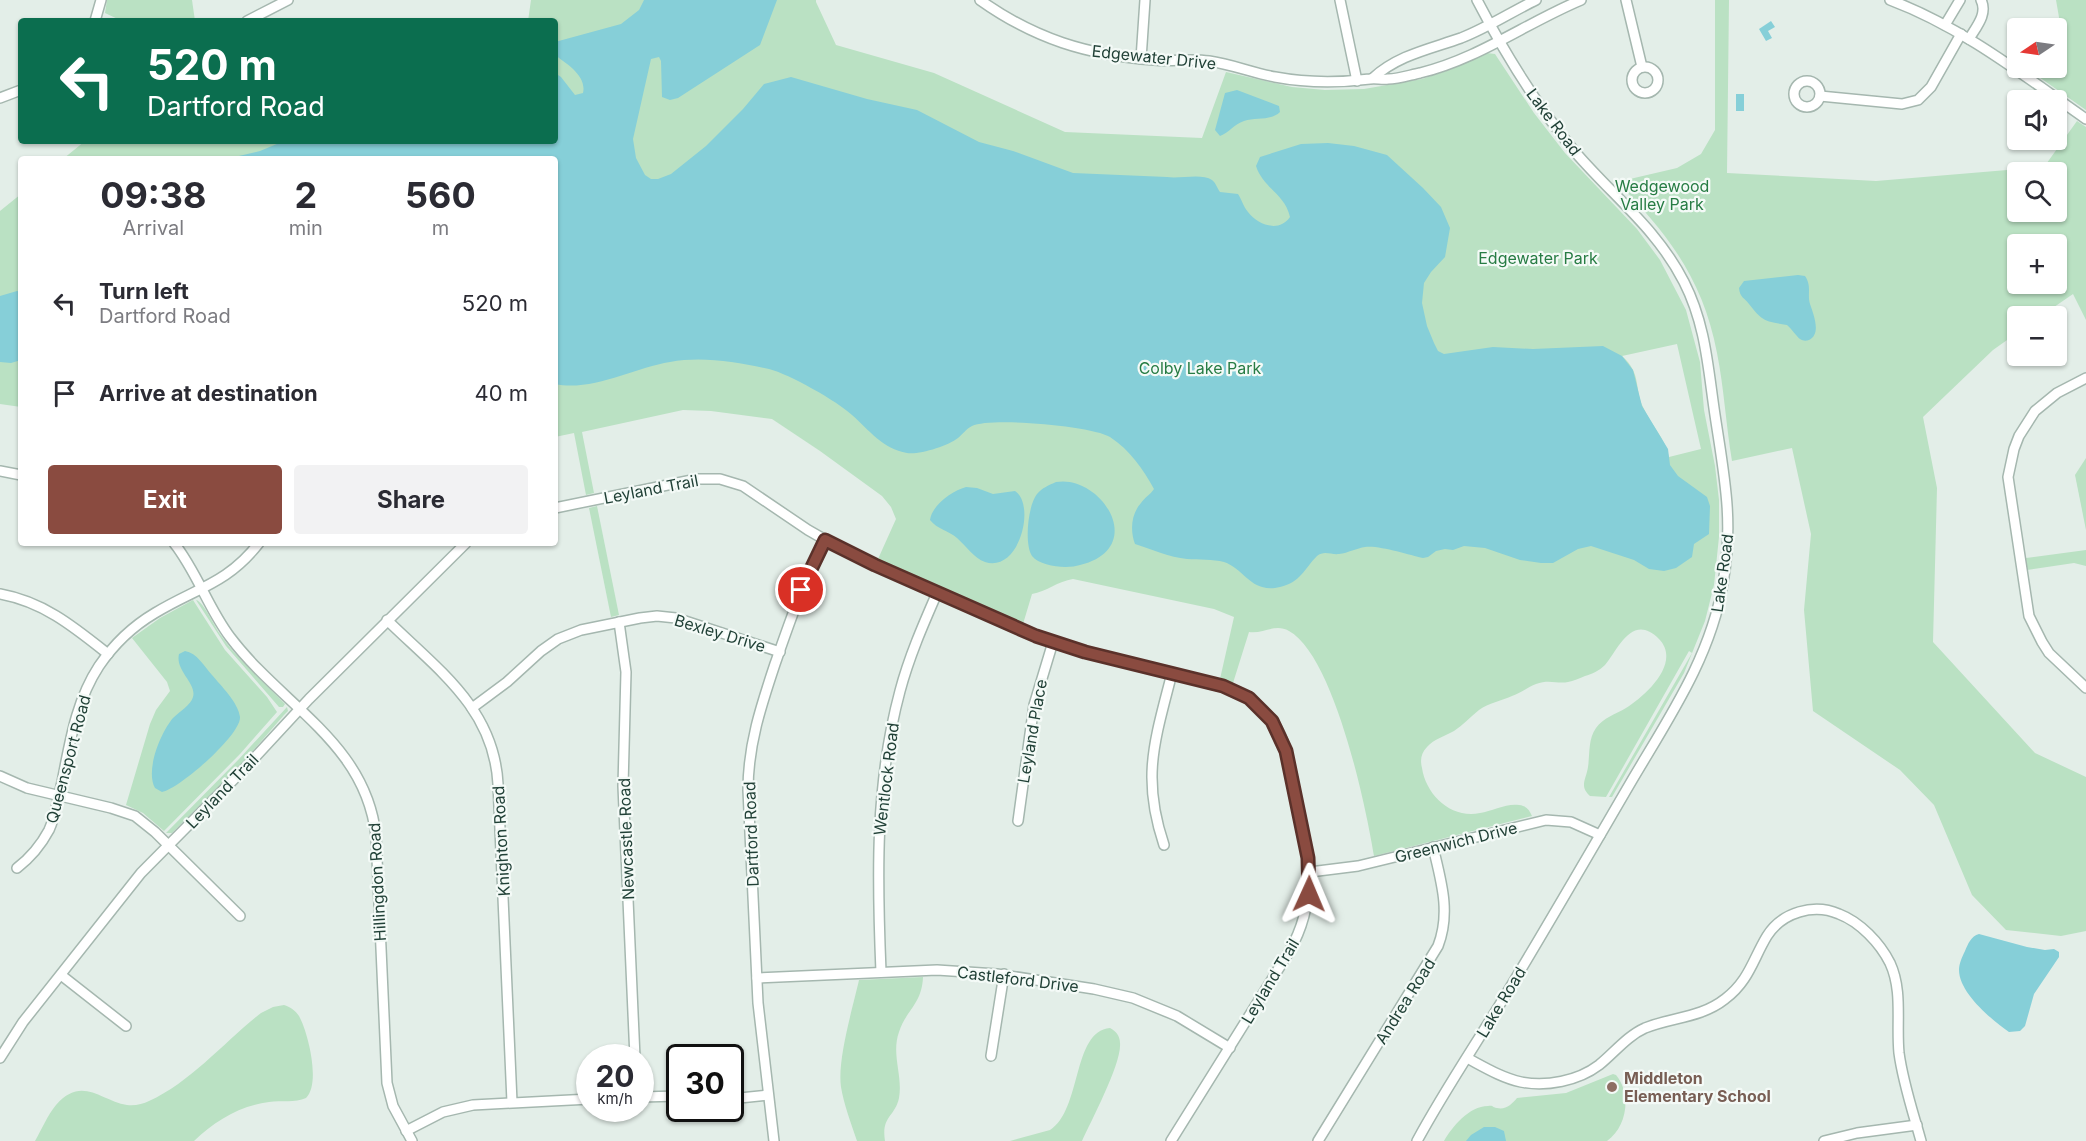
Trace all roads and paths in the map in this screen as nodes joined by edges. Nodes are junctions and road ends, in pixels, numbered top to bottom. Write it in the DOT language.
graph roads {
  1 [pos="101,0"];
  2 [pos="288,0"];
  3 [pos="980,0"];
  4 [pos="1145,0"];
  5 [pos="1340,0"];
  6 [pos="1477,0"];
  7 [pos="1536,0"];
  8 [pos="1581,0"];
  9 [pos="1626,0"];
  10 [pos="1890,0"];
  11 [pos="1960,0"];
  12 [pos="1981,0"];
  13 [pos="98,18"];
  14 [pos="252,18"];
  15 [pos="1489,24"];
  16 [pos="1945,25"];
  17 [pos="1965,36"];
  18 [pos="1499,42"];
  19 [pos="1141,59"];
  20 [pos="1642,67"];
  21 [pos="1373,78"];
  22 [pos="1357,81"];
  23 [pos="18,91"];
  24 [pos="1820,96"];
  25 [pos="0,98"];
  26 [pos="2086,119"];
  27 [pos="2086,378"];
  28 [pos="0,471"];
  29 [pos="18,474"];
  30 [pos="558,507"];
  31 [pos="825,540"];
  32 [pos="176,546"];
  33 [pos="256,546"];
  34 [pos="463,546"];
  35 [pos="202,589"];
  36 [pos="937,592"];
  37 [pos="0,594"];
  38 [pos="387,620"];
  39 [pos="619,622"];
  40 [pos="1053,642"];
  41 [pos="780,652"];
  42 [pos="108,654"];
  43 [pos="1172,674"];
  44 [pos="2086,688"];
  45 [pos="472,708"];
  46 [pos="299,709"];
  47 [pos="0,776"];
  48 [pos="59,796"];
  49 [pos="1018,821"];
  50 [pos="1600,835"];
  51 [pos="168,845"];
  52 [pos="1164,845"];
  53 [pos="1433,847"];
  54 [pos="16,868"];
  55 [pos="1310,872"];
  56 [pos="240,916"];
  57 [pos="881,972"];
  58 [pos="1004,974"];
  59 [pos="60,975"];
  60 [pos="757,978"];
  61 [pos="126,1026"];
  62 [pos="634,1044"];
  63 [pos="1230,1048"];
  64 [pos="991,1056"];
  65 [pos="0,1058"];
  66 [pos="1467,1058"];
  67 [pos="768,1095"];
  68 [pos="744,1097"];
  69 [pos="576,1100"];
  70 [pos="512,1102"];
  71 [pos="1917,1125"];
  72 [pos="406,1131"];
  73 [pos="412,1141"];
  74 [pos="774,1141"];
  75 [pos="1172,1141"];
  76 [pos="1318,1141"];
  77 [pos="1417,1141"];
  78 [pos="1824,1141"];
  79 [pos="1921,1141"];
  1 -- 13 [label="street"];
  2 -- 14 [label="street"];
  3 -- 19 [label="street, Edgewater Drive"];
  4 -- 19 [label="street"];
  5 -- 22 [label="street"];
  6 -- 15 [label="street, Lake Road"];
  7 -- 15 [label="street, Edgewater Drive"];
  8 -- 18 [label="street, Edgewater Drive"];
  9 -- 20 [label="street"];
  10 -- 16 [label="street"];
  11 -- 16 [label="street"];
  12 -- 17 [label="street"];
  15 -- 18 [label="street, Lake Road"];
  15 -- 21 [label="street, Edgewater Drive"];
  16 -- 17 [label="street"];
  17 -- 24 [label="street"];
  17 -- 26 [label="street"];
  18 -- 21 [label="street, Edgewater Drive"];
  18 -- 50 [label="street, Lake Road"];
  19 -- 22 [label="street, Edgewater Drive"];
  21 -- 22 [label="street, Edgewater Drive"];
  23 -- 25 [label="street"];
  27 -- 44 [label="street"];
  28 -- 29 [label="street"];
  30 -- 31 [label="street, Leyland Trail"];
  31 -- 36 [label="street, Leyland Trail"];
  31 -- 41 [label="street, Dartford Road"];
  32 -- 35 [label="street, Hillingdon Road"];
  33 -- 35 [label="street, Queensport Road"];
  34 -- 38 [label="street, Leyland Trail"];
  35 -- 42 [label="street, Queensport Road"];
  35 -- 46 [label="street, Hillingdon Road"];
  36 -- 40 [label="street, Leyland Trail"];
  36 -- 57 [label="street, Wentlock Road"];
  37 -- 42 [label="street"];
  38 -- 45 [label="street, Knighton Road"];
  38 -- 46 [label="street, Leyland Trail"];
  39 -- 41 [label="street, Bexley Drive"];
  39 -- 45 [label="street, Bexley Drive"];
  39 -- 62 [label="street, Newcastle Road"];
  40 -- 43 [label="street, Leyland Trail"];
  40 -- 49 [label="street, Leyland Place"];
  41 -- 60 [label="street, Dartford Road"];
  42 -- 48 [label="street, Queensport Road"];
  43 -- 52 [label="street"];
  43 -- 55 [label="street, Leyland Trail"];
  45 -- 70 [label="street, Knighton Road"];
  46 -- 51 [label="street, Leyland Trail"];
  46 -- 72 [label="street, Hillingdon Road"];
  47 -- 48 [label="street"];
  48 -- 51 [label="street"];
  48 -- 54 [label="street, Queensport Road"];
  50 -- 53 [label="street, Greenwich Drive"];
  50 -- 66 [label="street, Lake Road"];
  51 -- 56 [label="street"];
  51 -- 59 [label="street, Leyland Trail"];
  53 -- 55 [label="street, Greenwich Drive"];
  53 -- 76 [label="street, Andrea Road"];
  55 -- 63 [label="street, Leyland Trail"];
  57 -- 58 [label="street, Castleford Drive"];
  57 -- 60 [label="street, Castleford Drive"];
  58 -- 63 [label="street, Castleford Drive"];
  58 -- 64 [label="street"];
  59 -- 61 [label="street"];
  59 -- 65 [label="street, Leyland Trail"];
  60 -- 67 [label="street, Dartford Road"];
  63 -- 75 [label="street, Leyland Trail"];
  66 -- 71 [label="street"];
  66 -- 77 [label="street, Lake Road"];
  67 -- 68 [label="street"];
  67 -- 74 [label="street, Dartford Road"];
  69 -- 70 [label="street"];
  70 -- 72 [label="street"];
  71 -- 78 [label="street"];
  71 -- 79 [label="street"];
  72 -- 73 [label="street, Hillingdon Road"];
}
